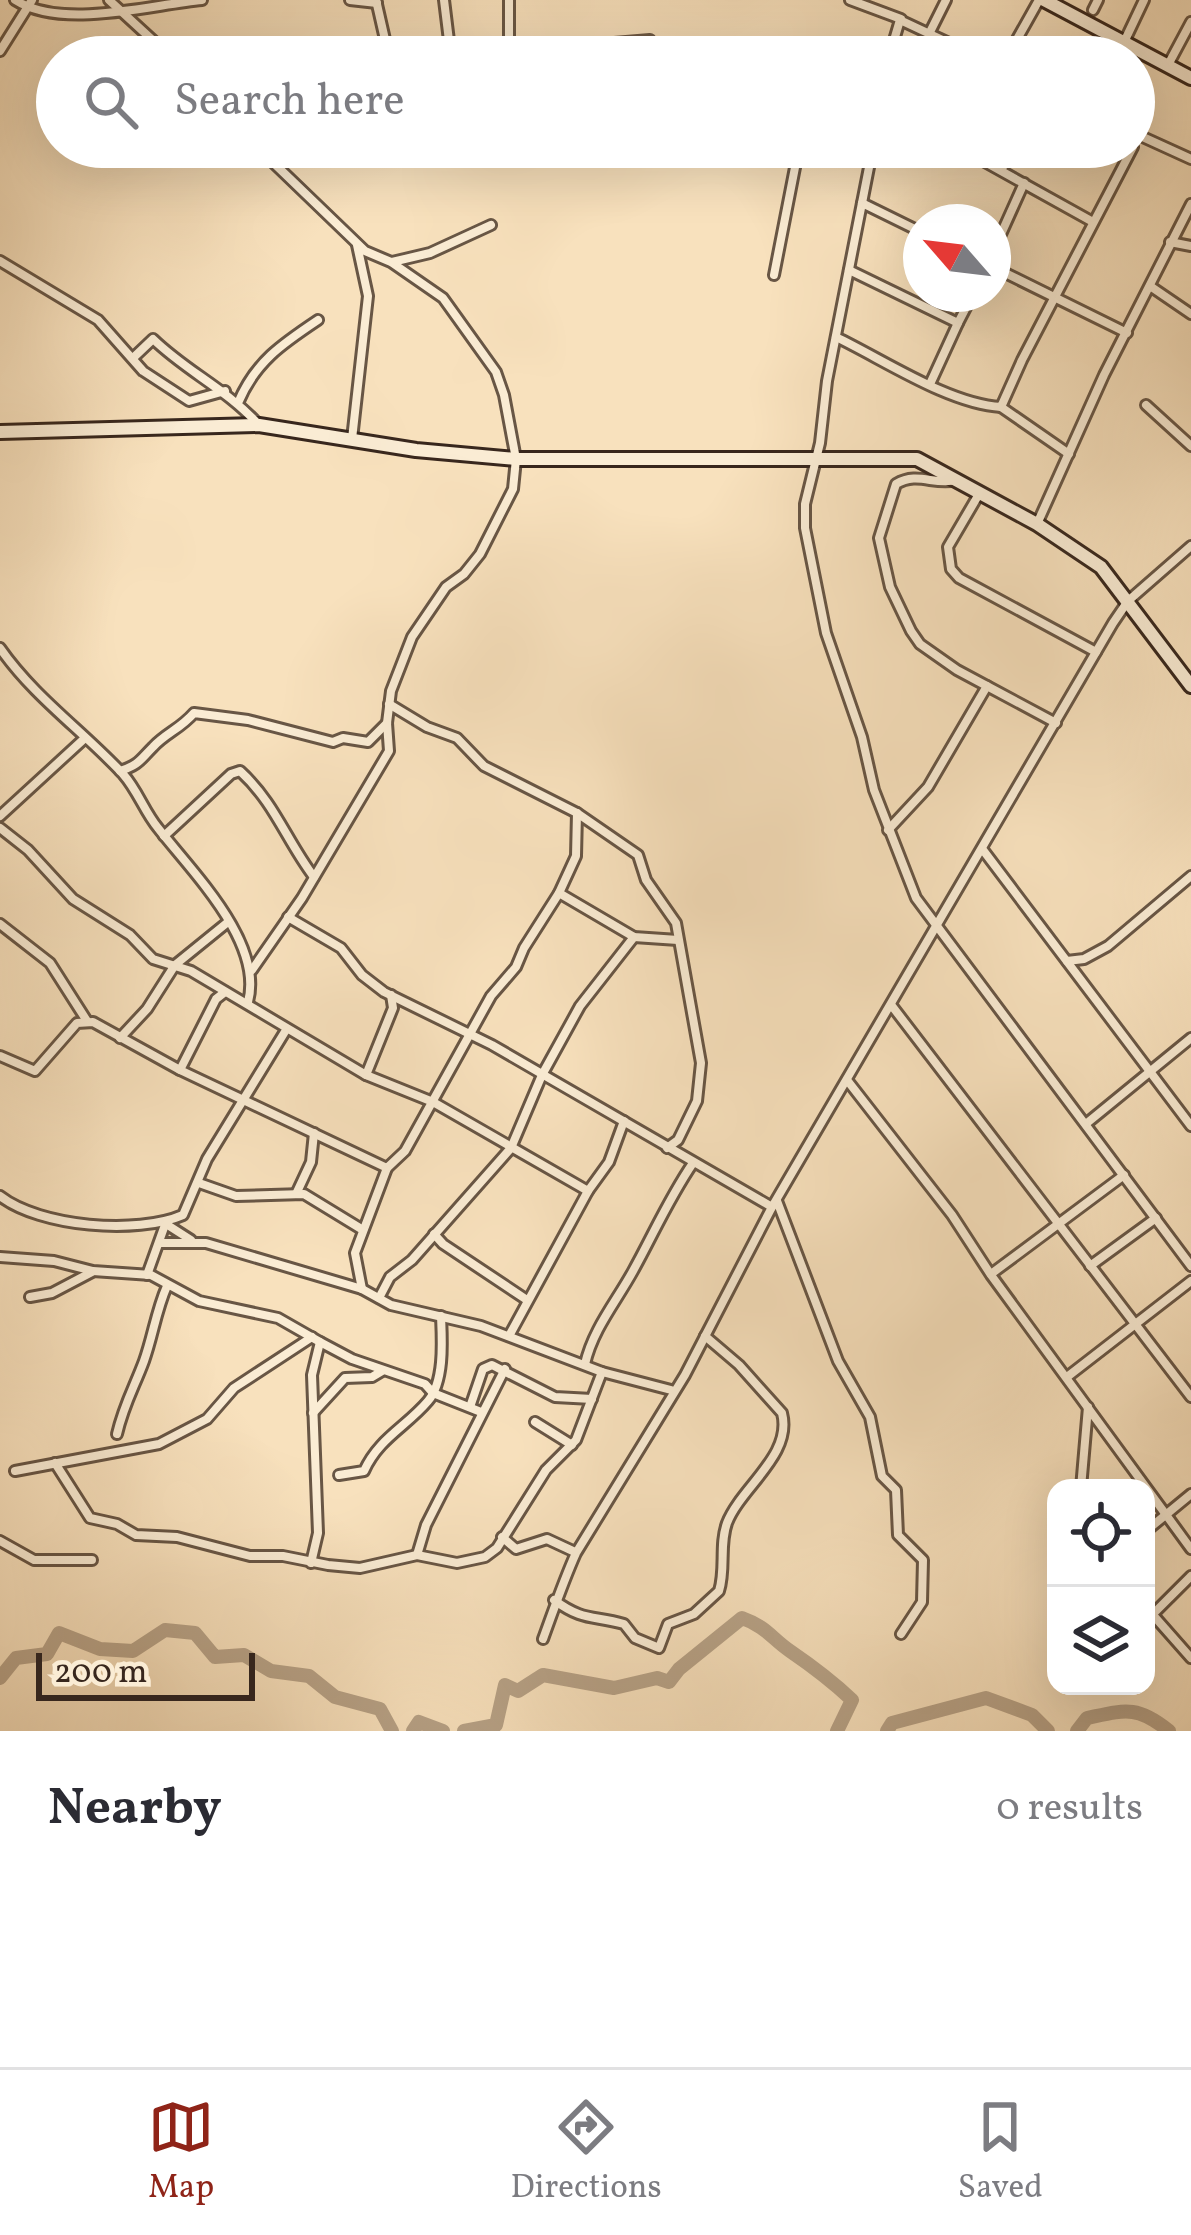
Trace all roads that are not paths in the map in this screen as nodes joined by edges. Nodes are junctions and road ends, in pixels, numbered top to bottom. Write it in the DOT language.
graph roads {
  1 [pos="15,0"];
  2 [pos="109,0"];
  3 [pos="202,0"];
  4 [pos="350,0"];
  5 [pos="444,0"];
  6 [pos="509,0"];
  7 [pos="850,0"];
  8 [pos="946,0"];
  9 [pos="1041,0"];
  10 [pos="1144,0"];
  11 [pos="376,1"];
  12 [pos="173,2"];
  13 [pos="30,4"];
  14 [pos="119,9"];
  15 [pos="902,20"];
  16 [pos="1191,22"];
  17 [pos="930,32"];
  18 [pos="148,36"];
  19 [pos="384,36"];
  20 [pos="447,36"];
  21 [pos="509,36"];
  22 [pos="894,36"];
  23 [pos="938,36"];
  24 [pos="1020,36"];
  25 [pos="1110,36"];
  26 [pos="1127,36"];
  27 [pos="0,51"];
  28 [pos="1155,58"];
  29 [pos="1168,65"];
  30 [pos="1191,78"];
  31 [pos="1155,143"];
  32 [pos="1191,159"];
  33 [pos="279,168"];
  34 [pos="794,168"];
  35 [pos="869,168"];
  36 [pos="998,168"];
  37 [pos="1122,168"];
  38 [pos="1002,170"];
  39 [pos="1024,183"];
  40 [pos="862,203"];
  41 [pos="1191,204"];
  42 [pos="1011,212"];
  43 [pos="1094,222"];
  44 [pos="903,223"];
  45 [pos="490,225"];
  46 [pos="1170,242"];
  47 [pos="356,243"];
  48 [pos="1191,245"];
  49 [pos="0,261"];
  50 [pos="391,262"];
  51 [pos="849,270"];
  52 [pos="774,275"];
  53 [pos="1011,276"];
  54 [pos="1150,286"];
  55 [pos="1055,297"];
  56 [pos="964,312"];
  57 [pos="1191,314"];
  58 [pos="318,320"];
  59 [pos="958,323"];
  60 [pos="1127,333"];
  61 [pos="836,337"];
  62 [pos="133,358"];
  63 [pos="930,384"];
  64 [pos="225,391"];
  65 [pos="238,403"];
  66 [pos="1146,405"];
  67 [pos="1001,407"];
  68 [pos="1191,424"];
  69 [pos="259,425"];
  70 [pos="0,432"];
  71 [pos="1178,433"];
  72 [pos="352,439"];
  73 [pos="1191,446"];
  74 [pos="1069,454"];
  75 [pos="816,457"];
  76 [pos="516,459"];
  77 [pos="958,480"];
  78 [pos="980,493"];
  79 [pos="1036,524"];
  80 [pos="1191,546"];
  81 [pos="1128,601"];
  82 [pos="0,648"];
  83 [pos="1096,652"];
  84 [pos="1190,682"];
  85 [pos="987,686"];
  86 [pos="389,704"];
  87 [pos="387,723"];
  88 [pos="1056,723"];
  89 [pos="85,738"];
  90 [pos="120,771"];
  91 [pos="578,813"];
  92 [pos="0,816"];
  93 [pos="0,828"];
  94 [pos="887,830"];
  95 [pos="164,836"];
  96 [pos="983,850"];
  97 [pos="1191,876"];
  98 [pos="314,877"];
  99 [pos="559,893"];
  100 [pos="288,917"];
  101 [pos="228,922"];
  102 [pos="0,924"];
  103 [pos="937,928"];
  104 [pos="634,937"];
  105 [pos="679,940"];
  106 [pos="1067,961"];
  107 [pos="175,964"];
  108 [pos="252,970"];
  109 [pos="226,991"];
  110 [pos="391,995"];
  111 [pos="248,1002"];
  112 [pos="892,1006"];
  113 [pos="87,1021"];
  114 [pos="286,1030"];
  115 [pos="471,1037"];
  116 [pos="120,1038"];
  117 [pos="1191,1038"];
  118 [pos="0,1056"];
  119 [pos="181,1070"];
  120 [pos="1150,1071"];
  121 [pos="366,1075"];
  122 [pos="542,1075"];
  123 [pos="847,1080"];
  124 [pos="244,1097"];
  125 [pos="433,1102"];
  126 [pos="624,1121"];
  127 [pos="1087,1123"];
  128 [pos="1191,1126"];
  129 [pos="314,1133"];
  130 [pos="332,1143"];
  131 [pos="314,1147"];
  132 [pos="511,1148"];
  133 [pos="667,1148"];
  134 [pos="693,1162"];
  135 [pos="387,1168"];
  136 [pos="1124,1174"];
  137 [pos="199,1183"];
  138 [pos="297,1192"];
  139 [pos="588,1192"];
  140 [pos="0,1196"];
  141 [pos="774,1203"];
  142 [pos="1156,1218"];
  143 [pos="166,1223"];
  144 [pos="1059,1226"];
  145 [pos="363,1230"];
  146 [pos="434,1234"];
  147 [pos="193,1240"];
  148 [pos="160,1243"];
  149 [pos="0,1257"];
  150 [pos="1090,1266"];
  151 [pos="1191,1266"];
  152 [pos="94,1271"];
  153 [pos="991,1274"];
  154 [pos="147,1275"];
  155 [pos="1191,1281"];
  156 [pos="167,1286"];
  157 [pos="362,1289"];
  158 [pos="30,1297"];
  159 [pos="379,1298"];
  160 [pos="527,1300"];
  161 [pos="441,1316"];
  162 [pos="1135,1324"];
  163 [pos="508,1336"];
  164 [pos="705,1336"];
  165 [pos="316,1339"];
  166 [pos="585,1364"];
  167 [pos="505,1369"];
  168 [pos="384,1370"];
  169 [pos="602,1372"];
  170 [pos="1066,1377"];
  171 [pos="671,1390"];
  172 [pos="433,1393"];
  173 [pos="1191,1397"];
  174 [pos="592,1400"];
  175 [pos="470,1407"];
  176 [pos="1088,1407"];
  177 [pos="481,1412"];
  178 [pos="313,1414"];
  179 [pos="535,1422"];
  180 [pos="117,1434"];
  181 [pos="572,1445"];
  182 [pos="55,1463"];
  183 [pos="15,1471"];
  184 [pos="339,1475"];
  185 [pos="1082,1479"];
  186 [pos="1191,1494"];
  187 [pos="1166,1513"];
  188 [pos="1155,1523"];
  189 [pos="502,1537"];
  190 [pos="0,1541"];
  191 [pos="1191,1549"];
  192 [pos="575,1552"];
  193 [pos="417,1556"];
  194 [pos="92,1560"];
  195 [pos="311,1563"];
  196 [pos="1191,1576"];
  197 [pos="554,1600"];
  198 [pos="1155,1607"];
  199 [pos="1155,1617"];
  200 [pos="901,1634"];
  201 [pos="543,1639"];
  202 [pos="1191,1658"];
  1 -- 13 [label="street"];
  2 -- 14 [label="street"];
  3 -- 12 [label="street"];
  4 -- 11 [label="street"];
  5 -- 20 [label="street"];
  6 -- 21 [label="street"];
  7 -- 15 [label="street"];
  8 -- 17 [label="street"];
  9 -- 24 [label="street"];
  9 -- 25 [label="street"];
  10 -- 26 [label="street"];
  11 -- 19 [label="street"];
  12 -- 14 [label="street"];
  13 -- 14 [label="street"];
  13 -- 27 [label="street"];
  14 -- 18 [label="street"];
  15 -- 17 [label="street"];
  15 -- 22 [label="street"];
  16 -- 29 [label="street"];
  17 -- 23 [label="street"];
  28 -- 29 [label="street"];
  29 -- 30 [label="street"];
  31 -- 32 [label="street"];
  33 -- 47 [label="street"];
  34 -- 52 [label="street"];
  35 -- 40 [label="street"];
  36 -- 38 [label="street"];
  37 -- 43 [label="street"];
  38 -- 39 [label="street"];
  39 -- 42 [label="street"];
  39 -- 43 [label="street"];
  40 -- 44 [label="street"];
  40 -- 51 [label="street"];
  41 -- 46 [label="street"];
  43 -- 55 [label="street"];
  45 -- 50 [label="street"];
  46 -- 48 [label="street"];
  46 -- 54 [label="street"];
  47 -- 50 [label="street"];
  47 -- 72 [label="street"];
  49 -- 62 [label="street"];
  50 -- 76 [label="street"];
  51 -- 59 [label="street"];
  51 -- 61 [label="street"];
  53 -- 55 [label="street"];
  54 -- 57 [label="street"];
  54 -- 60 [label="street"];
  55 -- 60 [label="street"];
  55 -- 67 [label="street"];
  56 -- 59 [label="street"];
  58 -- 65 [label="street"];
  59 -- 63 [label="street"];
  60 -- 74 [label="street"];
  61 -- 63 [label="street"];
  61 -- 75 [label="street"];
  62 -- 64 [label="street"];
  62 -- 64 [label="street"];
  63 -- 67 [label="street"];
  64 -- 65 [label="street"];
  65 -- 69 [label="street"];
  66 -- 71 [label="street"];
  67 -- 74 [label="street"];
  68 -- 71 [label="street"];
  69 -- 70 [label="street"];
  69 -- 72 [label="street"];
  71 -- 73 [label="street"];
  72 -- 76 [label="street"];
  74 -- 79 [label="street"];
  75 -- 76 [label="street"];
  75 -- 77 [label="street"];
  75 -- 94 [label="street"];
  76 -- 86 [label="street"];
  77 -- 78 [label="street"];
  77 -- 85 [label="street"];
  78 -- 79 [label="street"];
  78 -- 83 [label="street"];
  79 -- 81 [label="street"];
  80 -- 81 [label="street"];
  81 -- 83 [label="street"];
  81 -- 84 [label="street"];
  82 -- 89 [label="street"];
  83 -- 88 [label="street"];
  85 -- 88 [label="street"];
  85 -- 94 [label="street"];
  86 -- 87 [label="street"];
  86 -- 91 [label="street"];
  87 -- 90 [label="street"];
  87 -- 98 [label="street"];
  88 -- 96 [label="street"];
  89 -- 90 [label="street"];
  89 -- 92 [label="street"];
  90 -- 95 [label="street"];
  91 -- 99 [label="street"];
  91 -- 105 [label="street"];
  93 -- 107 [label="street"];
  94 -- 103 [label="street"];
  95 -- 98 [label="street"];
  95 -- 101 [label="street"];
  96 -- 103 [label="street"];
  96 -- 106 [label="street"];
  97 -- 106 [label="street"];
  98 -- 100 [label="street"];
  99 -- 104 [label="street"];
  99 -- 115 [label="street"];
  100 -- 108 [label="street"];
  100 -- 110 [label="street"];
  101 -- 107 [label="street"];
  101 -- 108 [label="street"];
  102 -- 113 [label="street"];
  103 -- 112 [label="street"];
  103 -- 127 [label="street"];
  104 -- 105 [label="street"];
  104 -- 122 [label="street"];
  105 -- 133 [label="street"];
  106 -- 120 [label="street"];
  107 -- 109 [label="street"];
  107 -- 116 [label="street"];
  108 -- 111 [label="street"];
  109 -- 111 [label="street"];
  109 -- 119 [label="street"];
  110 -- 115 [label="street"];
  110 -- 121 [label="street"];
  111 -- 114 [label="street"];
  112 -- 123 [label="street"];
  112 -- 144 [label="street"];
  113 -- 116 [label="street"];
  113 -- 118 [label="street"];
  114 -- 121 [label="street"];
  114 -- 124 [label="street"];
  115 -- 122 [label="street"];
  115 -- 125 [label="street"];
  116 -- 119 [label="street"];
  117 -- 120 [label="street"];
  119 -- 124 [label="street"];
  120 -- 127 [label="street"];
  120 -- 128 [label="street"];
  121 -- 125 [label="street"];
  122 -- 126 [label="street"];
  122 -- 132 [label="street"];
  123 -- 141 [label="street"];
  123 -- 153 [label="street"];
  124 -- 129 [label="street"];
  124 -- 137 [label="street"];
  125 -- 132 [label="street"];
  125 -- 135 [label="street"];
  126 -- 133 [label="street"];
  126 -- 139 [label="street"];
  127 -- 136 [label="street"];
  129 -- 130 [label="street"];
  129 -- 131 [label="street"];
  130 -- 131 [label="street"];
  130 -- 135 [label="street"];
  131 -- 138 [label="street"];
  132 -- 139 [label="street"];
  132 -- 146 [label="street"];
  133 -- 134 [label="street"];
  134 -- 141 [label="street"];
  134 -- 166 [label="street"];
  135 -- 145 [label="street"];
  136 -- 142 [label="street"];
  136 -- 144 [label="street"];
  137 -- 138 [label="street"];
  137 -- 143 [label="street"];
  138 -- 145 [label="street"];
  139 -- 160 [label="street"];
  140 -- 143 [label="street"];
  141 -- 164 [label="street"];
  141 -- 200 [label="street"];
  142 -- 150 [label="street"];
  142 -- 151 [label="street"];
  143 -- 147 [label="street"];
  143 -- 148 [label="street"];
  144 -- 150 [label="street"];
  144 -- 153 [label="street"];
  145 -- 157 [label="street"];
  146 -- 159 [label="street"];
  146 -- 160 [label="street"];
  147 -- 148 [label="street"];
  147 -- 157 [label="street"];
  148 -- 154 [label="street"];
  149 -- 152 [label="street"];
  150 -- 162 [label="street"];
  152 -- 154 [label="street"];
  152 -- 158 [label="street"];
  153 -- 170 [label="street"];
  154 -- 156 [label="street"];
  155 -- 162 [label="street"];
  156 -- 165 [label="street"];
  156 -- 180 [label="street"];
  157 -- 159 [label="street"];
  159 -- 161 [label="street"];
  160 -- 163 [label="street"];
  161 -- 163 [label="street"];
  161 -- 172 [label="street"];
  162 -- 170 [label="street"];
  162 -- 173 [label="street"];
  163 -- 166 [label="street"];
  164 -- 192 [label="street"];
  164 -- 197 [label="street"];
  165 -- 168 [label="street"];
  165 -- 178 [label="street"];
  165 -- 182 [label="street"];
  166 -- 169 [label="street"];
  167 -- 174 [label="street"];
  167 -- 175 [label="street"];
  167 -- 177 [label="street"];
  168 -- 172 [label="street"];
  168 -- 178 [label="street"];
  169 -- 171 [label="street"];
  169 -- 174 [label="street"];
  170 -- 176 [label="street"];
  172 -- 175 [label="street"];
  172 -- 184 [label="street"];
  174 -- 181 [label="street"];
  175 -- 177 [label="street"];
  176 -- 185 [label="street"];
  176 -- 187 [label="street"];
  177 -- 193 [label="street"];
  178 -- 195 [label="street"];
  179 -- 181 [label="street"];
  181 -- 189 [label="street"];
  182 -- 183 [label="street"];
  182 -- 195 [label="street"];
  186 -- 187 [label="street"];
  187 -- 188 [label="street"];
  187 -- 191 [label="street"];
  189 -- 192 [label="street"];
  189 -- 193 [label="street"];
  190 -- 194 [label="street"];
  192 -- 197 [label="street"];
  193 -- 195 [label="street"];
  196 -- 198 [label="street"];
  197 -- 201 [label="street"];
  199 -- 202 [label="street"];
}
